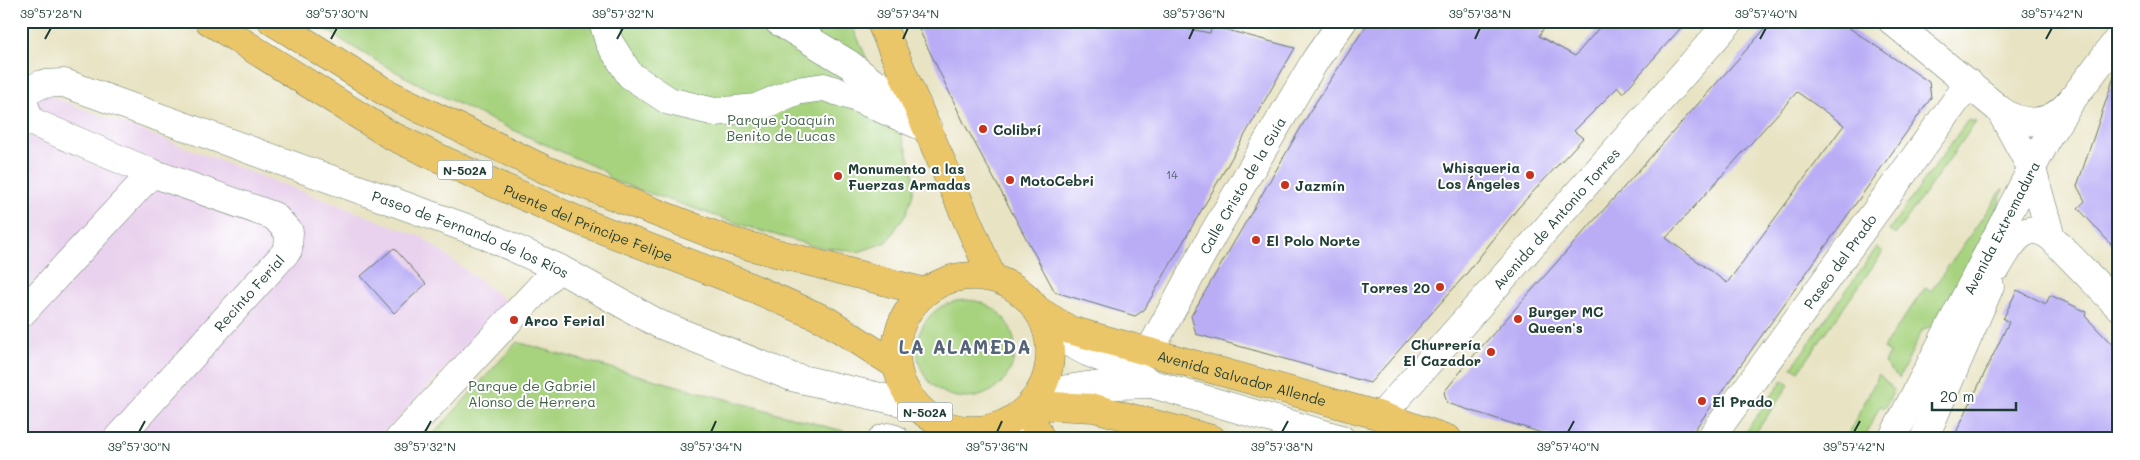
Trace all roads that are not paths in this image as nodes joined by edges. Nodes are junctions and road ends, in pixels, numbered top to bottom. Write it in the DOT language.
graph roads {
  1 [pos="209,21"];
  2 [pos="272,21"];
  3 [pos="603,21"];
  4 [pos="778,21"];
  5 [pos="880,21"];
  6 [pos="1343,21"];
  7 [pos="1730,21"];
  8 [pos="1892,21"];
  9 [pos="2119,38"];
  10 [pos="1968,83"];
  11 [pos="21,95"];
  12 [pos="2071,101"];
  13 [pos="2000,110"];
  14 [pos="923,117"];
  15 [pos="25,126"];
  16 [pos="2032,169"];
  17 [pos="152,173"];
  18 [pos="2051,237"];
  19 [pos="558,268"];
  20 [pos="1996,272"];
  21 [pos="992,277"];
  22 [pos="925,292"];
  23 [pos="2119,306"];
  24 [pos="21,314"];
  25 [pos="1043,321"];
  26 [pos="1149,352"];
  27 [pos="896,365"];
  28 [pos="1152,384"];
  29 [pos="915,404"];
  30 [pos="1025,414"];
  31 [pos="1381,416"];
  32 [pos="1156,432"];
  33 [pos="981,435"];
  34 [pos="117,439"];
  35 [pos="399,439"];
  36 [pos="882,439"];
  37 [pos="895,439"];
  38 [pos="1041,439"];
  39 [pos="1212,439"];
  40 [pos="1341,439"];
  41 [pos="1448,439"];
  42 [pos="1710,439"];
  43 [pos="1892,439"];
  44 [pos="1924,439"];
  1 -- 27 [label="main road, Puente del Príncipe Felipe / N-502A"];
  2 -- 22 [label="main road, N-502A"];
  3 -- 14 [label="street"];
  4 -- 14 [label="street"];
  5 -- 14 [label="main road"];
  6 -- 26 [label="street, Calle Cristo de la Guía"];
  7 -- 31 [label="street, Avenida de Antonio Torres"];
  8 -- 10 [label="street"];
  9 -- 12 [label="street"];
  10 -- 13 [label="street"];
  10 -- 42 [label="street, Paseo del Prado"];
  11 -- 15 [label="street, Recinto Ferial"];
  11 -- 19 [label="street, Paseo de Fernando de los Ríos"];
  12 -- 13 [label="street"];
  12 -- 16 [label="street"];
  13 -- 16 [label="street"];
  14 -- 21 [label="main road"];
  15 -- 17 [label="street, Recinto Ferial"];
  16 -- 18 [label="street"];
  16 -- 20 [label="street, Avenida Extremadura"];
  16 -- 43 [label="street, Avenida Extremadura"];
  17 -- 24 [label="street"];
  17 -- 34 [label="street, Recinto Ferial"];
  18 -- 20 [label="street"];
  18 -- 23 [label="street"];
  19 -- 29 [label="street, Paseo de Fernando de los Ríos"];
  19 -- 35 [label="street"];
  20 -- 44 [label="street, Avenida Extremadura"];
  21 -- 22 [label="main road, N-502A"];
  21 -- 25 [label="main road, N-502A"];
  22 -- 27 [label="main road, N-502A"];
  25 -- 26 [label="main road, Avenida Salvador Allende"];
  25 -- 28 [label="street"];
  25 -- 30 [label="main road"];
  26 -- 31 [label="main road, Avenida Salvador Allende"];
  27 -- 29 [label="main road, N-502A"];
  28 -- 30 [label="street"];
  28 -- 40 [label="street"];
  29 -- 33 [label="main road, N-502A"];
  30 -- 32 [label="main road"];
  30 -- 33 [label="main road, N-502A"];
  30 -- 38 [label="main road"];
  31 -- 41 [label="main road, Avenida Salvador Allende"];
  32 -- 39 [label="main road"];
  36 -- 37 [label="street"];
}
